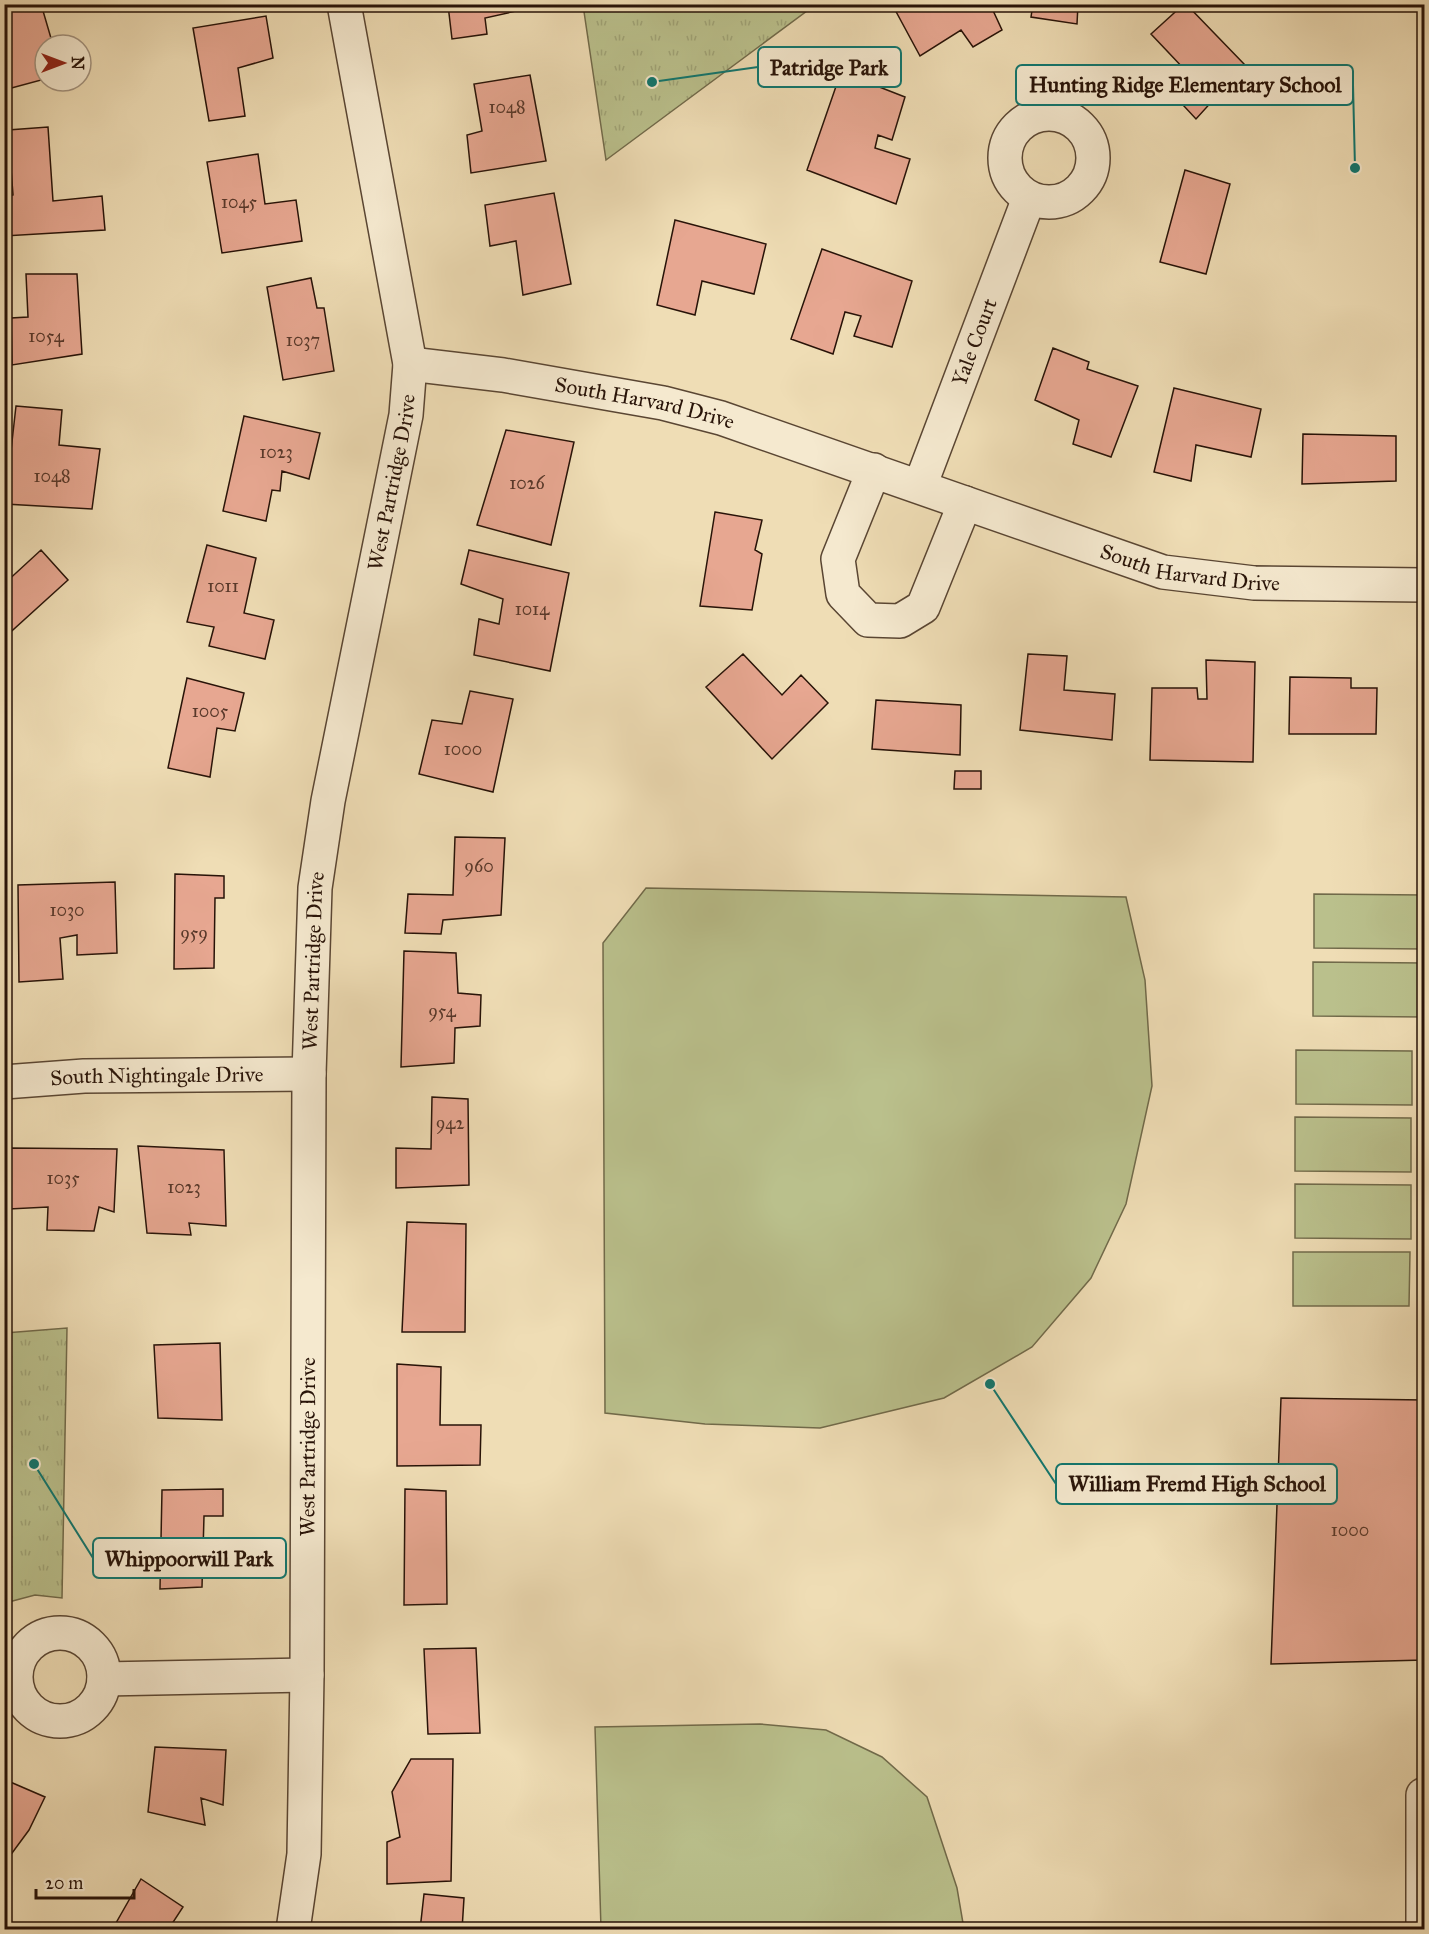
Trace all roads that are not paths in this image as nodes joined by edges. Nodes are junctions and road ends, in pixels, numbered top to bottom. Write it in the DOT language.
graph roads {
  1 [pos="344,4"];
  2 [pos="1029,198"];
  3 [pos="410,364"];
  4 [pos="874,470"];
  5 [pos="920,486"];
  6 [pos="965,503"];
  7 [pos="1425,585"];
  8 [pos="309,1074"];
  9 [pos="4,1082"];
  10 [pos="307,1675"];
  11 [pos="104,1679"];
  12 [pos="1423,1795"];
  13 [pos="293,1929"];
  14 [pos="1423,1929"];
  1 -- 3 [label="street, West Partridge Drive"];
  2 -- 5 [label="street, Yale Court"];
  3 -- 4 [label="street, South Harvard Drive"];
  3 -- 8 [label="street, West Partridge Drive"];
  4 -- 5 [label="street, South Harvard Drive"];
  4 -- 6 [label="street"];
  5 -- 6 [label="street, South Harvard Drive"];
  6 -- 7 [label="street, South Harvard Drive"];
  8 -- 9 [label="street, South Nightingale Drive"];
  8 -- 10 [label="street, West Partridge Drive"];
  10 -- 11 [label="street"];
  10 -- 13 [label="street, West Partridge Drive"];
  12 -- 14 [label="street"];
}
